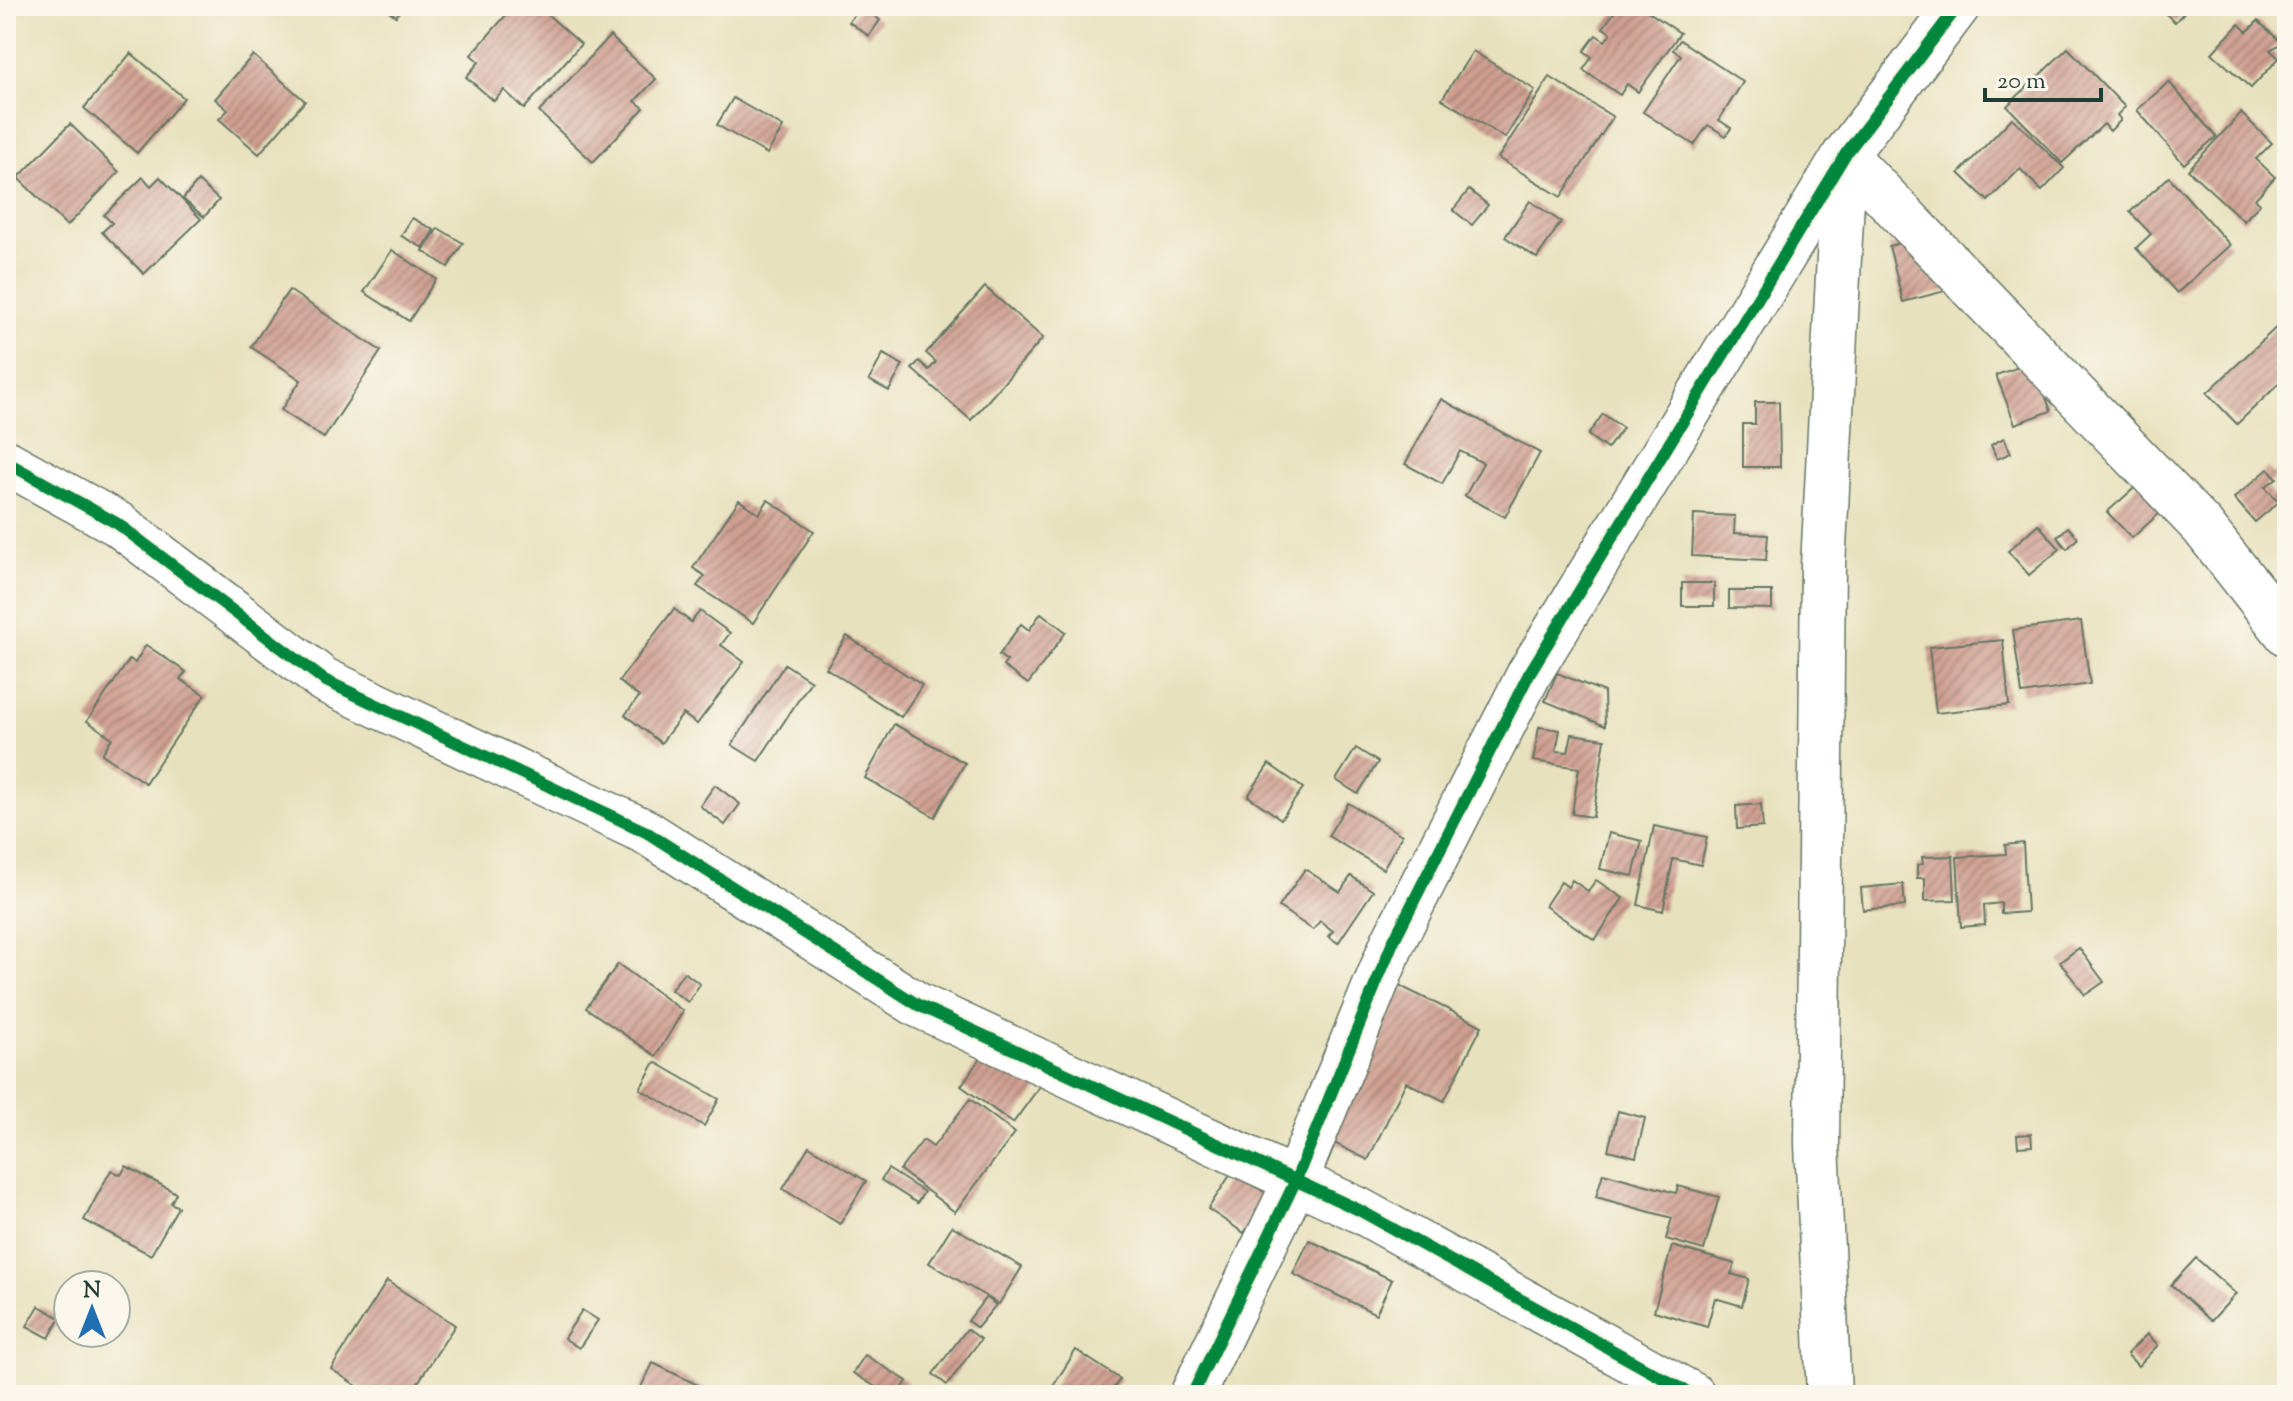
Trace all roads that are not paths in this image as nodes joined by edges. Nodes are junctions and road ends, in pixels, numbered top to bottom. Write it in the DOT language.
graph roads {
  1 [pos="1958,6"];
  2 [pos="1845,155"];
  3 [pos="6,462"];
  4 [pos="2287,634"];
  5 [pos="1295,1182"];
  6 [pos="1192,1395"];
  7 [pos="1693,1395"];
  8 [pos="1829,1395"];
  1 -- 2 [label="street"];
  2 -- 4 [label="street"];
  2 -- 5 [label="street"];
  2 -- 8 [label="street"];
  3 -- 5 [label="street"];
  5 -- 6 [label="street"];
  5 -- 7 [label="street"];
}
